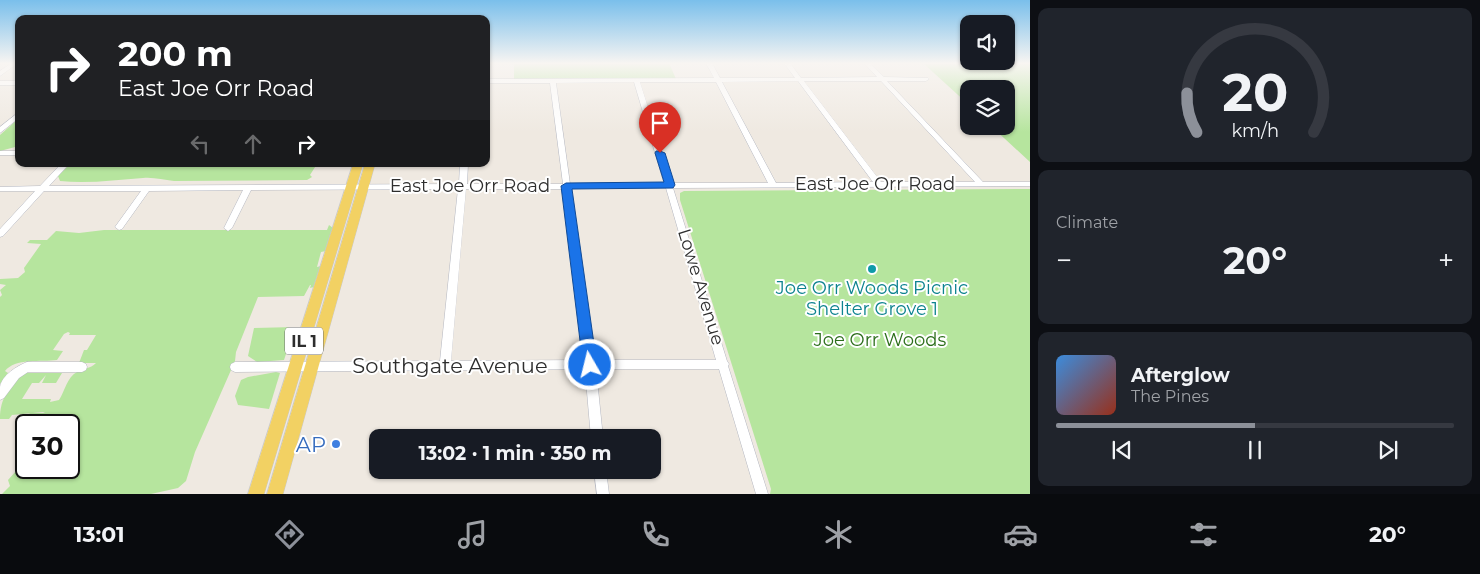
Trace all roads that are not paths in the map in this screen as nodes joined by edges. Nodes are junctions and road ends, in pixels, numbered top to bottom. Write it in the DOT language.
graph roads {
  1 [pos="554,86"];
  2 [pos="639,86"];
  3 [pos="721,86"];
  4 [pos="805,86"];
  5 [pos="889,86"];
  6 [pos="15,118"];
  7 [pos="0,131"];
  8 [pos="0,153"];
  9 [pos="15,153"];
  10 [pos="62,167"];
  11 [pos="358,167"];
  12 [pos="368,167"];
  13 [pos="464,167"];
  14 [pos="878,184"];
  15 [pos="981,184"];
  16 [pos="1030,184"];
  17 [pos="670,185"];
  18 [pos="773,185"];
  19 [pos="463,186"];
  20 [pos="566,186"];
  21 [pos="249,187"];
  22 [pos="357,187"];
  23 [pos="43,188"];
  24 [pos="147,188"];
  25 [pos="0,189"];
  26 [pos="119,227"];
  27 [pos="228,228"];
  28 [pos="0,234"];
  29 [pos="724,364"];
  30 [pos="590,365"];
  31 [pos="297,366"];
  32 [pos="312,366"];
  33 [pos="444,366"];
  34 [pos="82,367"];
  35 [pos="235,367"];
  36 [pos="0,395"];
  37 [pos="596,429"];
  38 [pos="601,479"];
  39 [pos="256,494"];
  40 [pos="275,494"];
  41 [pos="603,494"];
  42 [pos="762,494"];
  1 -- 20 [label="street"];
  2 -- 17 [label="street, Lowe Avenue"];
  3 -- 18 [label="street"];
  4 -- 14 [label="street"];
  5 -- 15 [label="street"];
  6 -- 7 [label="street"];
  8 -- 9 [label="street"];
  10 -- 23 [label="street"];
  11 -- 22 [label="main road, IL 1"];
  12 -- 22 [label="main road, IL 1"];
  13 -- 19 [label="street"];
  14 -- 15 [label="street, East Joe Orr Road"];
  14 -- 18 [label="street, East Joe Orr Road"];
  15 -- 16 [label="street, East Joe Orr Road"];
  17 -- 18 [label="street, East Joe Orr Road"];
  17 -- 20 [label="street, East Joe Orr Road"];
  17 -- 29 [label="street, Lowe Avenue"];
  19 -- 20 [label="street, East Joe Orr Road"];
  19 -- 22 [label="street, East Joe Orr Road"];
  19 -- 33 [label="street"];
  20 -- 30 [label="street"];
  21 -- 22 [label="street, East Joe Orr Road"];
  21 -- 24 [label="street, East Joe Orr Road"];
  21 -- 27 [label="street"];
  22 -- 31 [label="main road, IL 1"];
  22 -- 32 [label="main road, IL 1"];
  23 -- 24 [label="street, East Joe Orr Road"];
  23 -- 25 [label="street, East Joe Orr Road"];
  23 -- 28 [label="street"];
  24 -- 26 [label="street"];
  29 -- 30 [label="street, Southgate Avenue"];
  29 -- 42 [label="street, Lowe Avenue"];
  30 -- 33 [label="street, Southgate Avenue"];
  30 -- 37 [label="street"];
  31 -- 32 [label="street, Southgate Avenue"];
  31 -- 35 [label="street, Southgate Avenue"];
  31 -- 39 [label="main road, IL 1"];
  32 -- 33 [label="street, Southgate Avenue"];
  32 -- 40 [label="main road, IL 1"];
  34 -- 36 [label="street"];
  38 -- 41 [label="street"];
}
